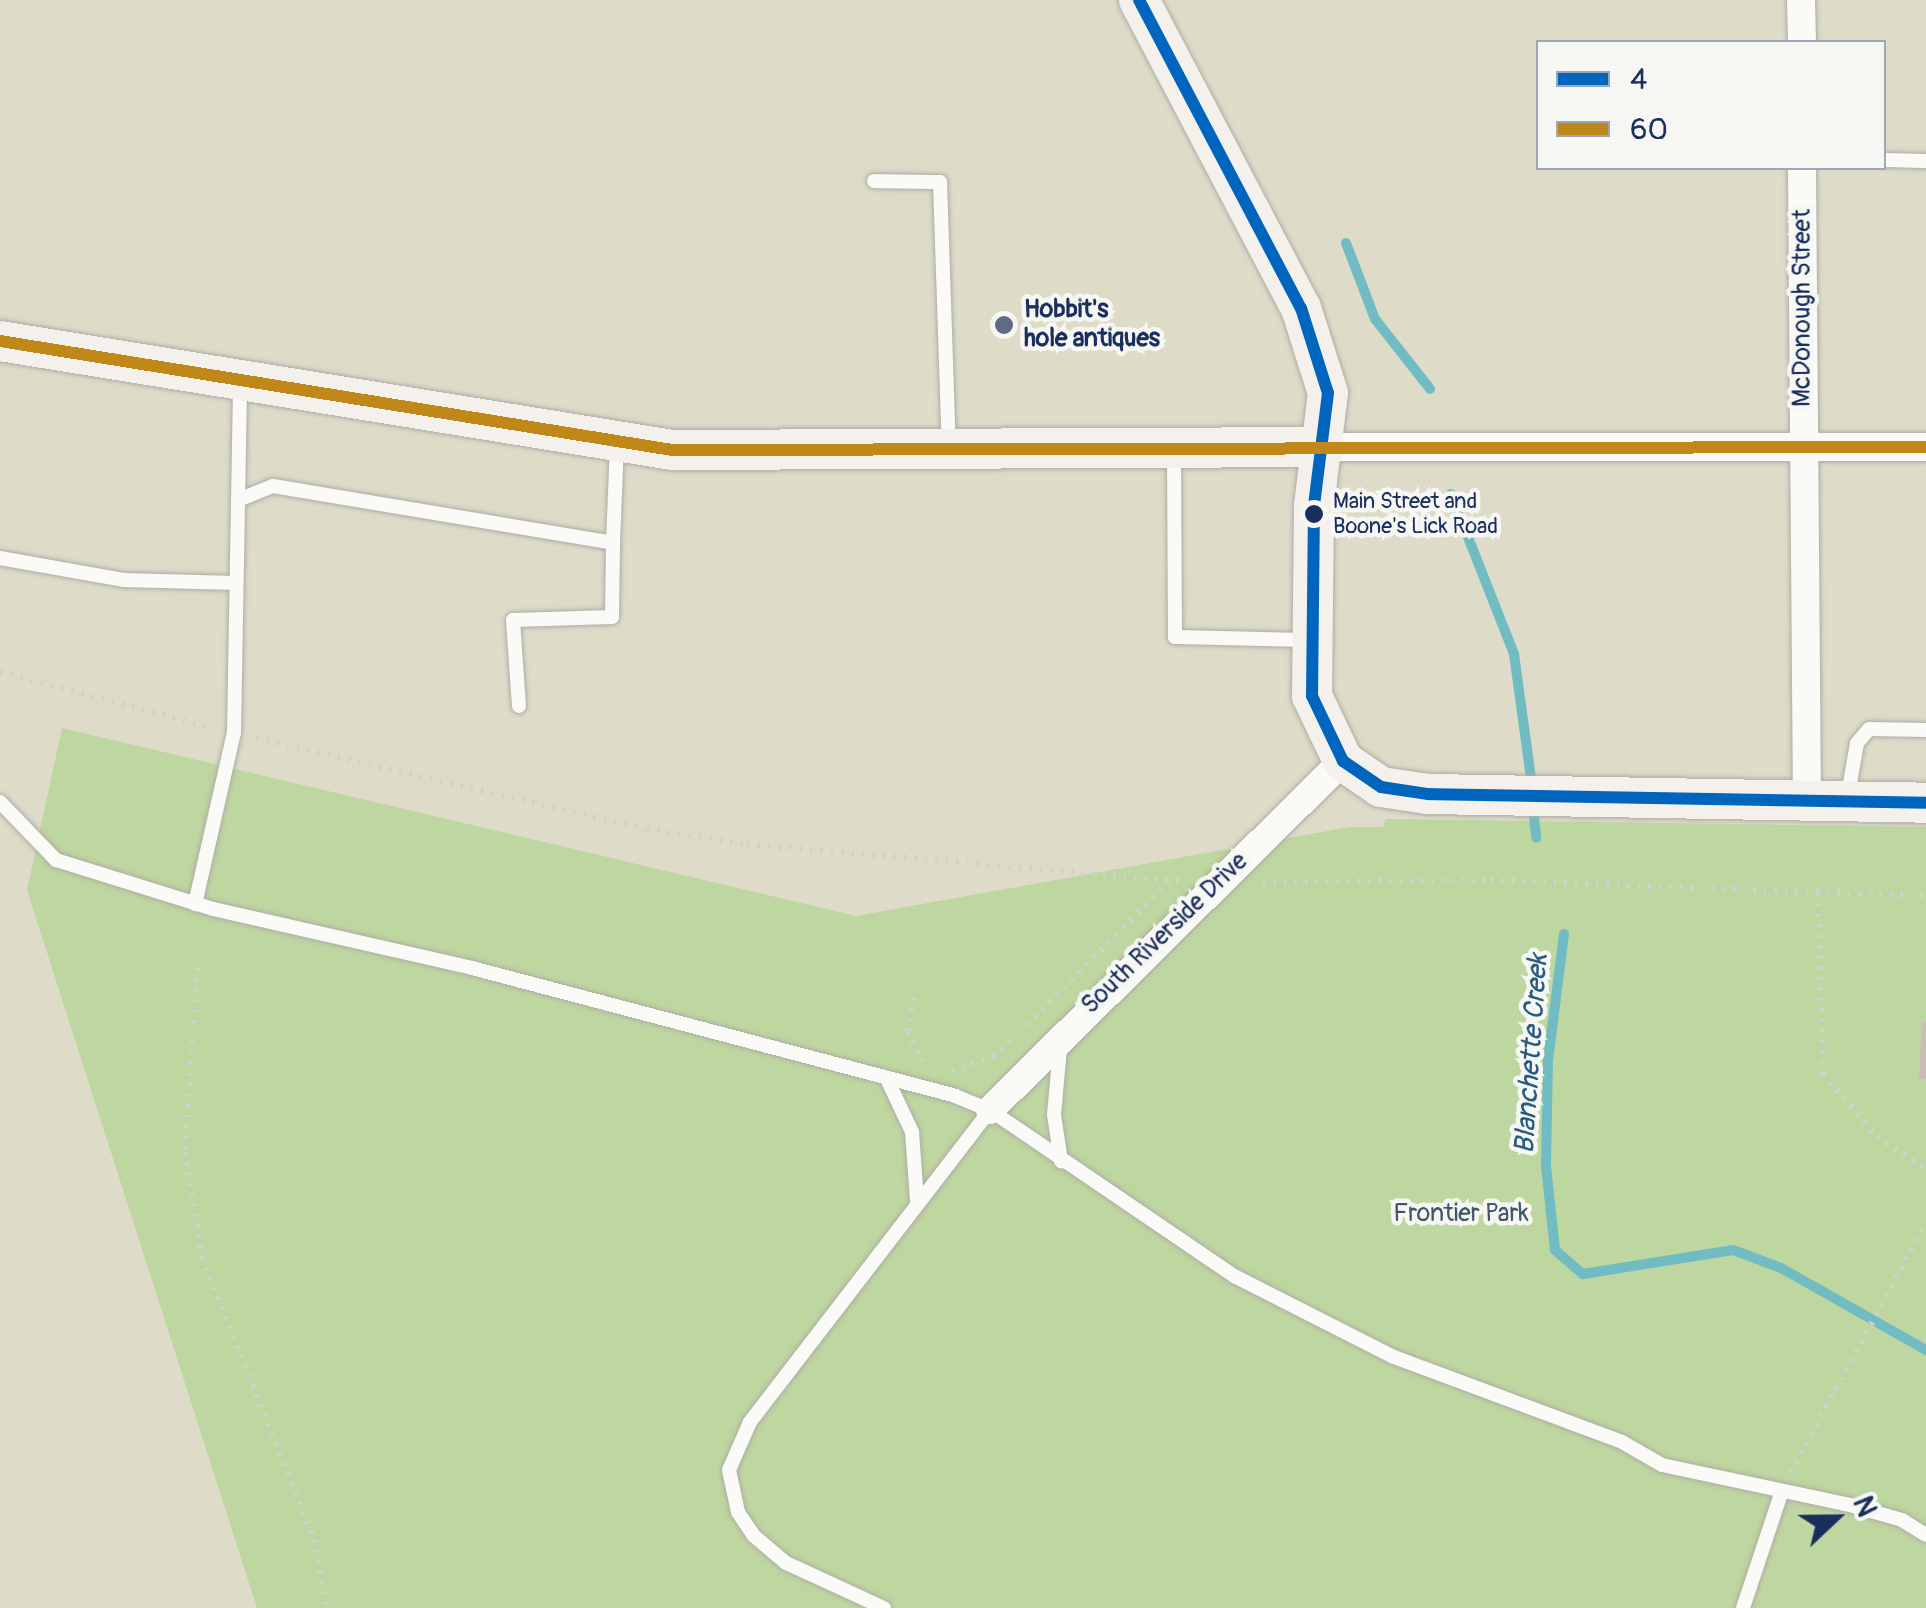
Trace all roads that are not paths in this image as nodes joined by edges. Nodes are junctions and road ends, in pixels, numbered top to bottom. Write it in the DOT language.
graph roads {
  1 [pos="1140,0"];
  2 [pos="1801,0"];
  3 [pos="1802,40"];
  4 [pos="1886,160"];
  5 [pos="1926,161"];
  6 [pos="1802,170"];
  7 [pos="874,181"];
  8 [pos="0,341"];
  9 [pos="240,378"];
  10 [pos="1174,445"];
  11 [pos="617,446"];
  12 [pos="950,447"];
  13 [pos="1325,447"];
  14 [pos="1926,447"];
  15 [pos="1804,448"];
  16 [pos="238,500"];
  17 [pos="613,544"];
  18 [pos="0,558"];
  19 [pos="236,583"];
  20 [pos="1313,640"];
  21 [pos="519,706"];
  22 [pos="1926,730"];
  23 [pos="1344,761"];
  24 [pos="1807,799"];
  25 [pos="1846,800"];
  26 [pos="0,802"];
  27 [pos="1926,803"];
  28 [pos="195,904"];
  29 [pos="1064,1030"];
  30 [pos="888,1078"];
  31 [pos="990,1110"];
  32 [pos="1061,1161"];
  33 [pos="918,1200"];
  34 [pos="1782,1490"];
  35 [pos="1902,1520"];
  36 [pos="1926,1522"];
  37 [pos="1926,1535"];
  38 [pos="884,1608"];
  39 [pos="1743,1608"];
  1 -- 13 [label="street"];
  2 -- 3 [label="street"];
  4 -- 5 [label="lane"];
  6 -- 15 [label="street, McDonough Street"];
  7 -- 12 [label="lane"];
  8 -- 9 [label="street"];
  9 -- 11 [label="street"];
  9 -- 16 [label="lane"];
  10 -- 12 [label="street"];
  10 -- 13 [label="street"];
  10 -- 20 [label="lane"];
  11 -- 12 [label="street"];
  11 -- 17 [label="lane"];
  13 -- 15 [label="street"];
  13 -- 20 [label="street"];
  14 -- 15 [label="street"];
  15 -- 24 [label="street, McDonough Street"];
  16 -- 17 [label="lane"];
  16 -- 19 [label="lane"];
  17 -- 21 [label="lane"];
  18 -- 19 [label="lane"];
  19 -- 28 [label="lane"];
  20 -- 23 [label="street"];
  22 -- 25 [label="lane"];
  23 -- 24 [label="street"];
  23 -- 29 [label="street, South Riverside Drive"];
  24 -- 25 [label="street"];
  25 -- 27 [label="street"];
  26 -- 28 [label="lane"];
  28 -- 30 [label="lane"];
  29 -- 31 [label="street, South Riverside Drive"];
  29 -- 32 [label="lane"];
  30 -- 31 [label="lane"];
  30 -- 33 [label="lane"];
  31 -- 32 [label="lane"];
  31 -- 33 [label="lane"];
  32 -- 34 [label="lane"];
  33 -- 38 [label="lane"];
  34 -- 35 [label="lane"];
  34 -- 39 [label="lane"];
  35 -- 36 [label="lane"];
  35 -- 37 [label="lane"];
}
